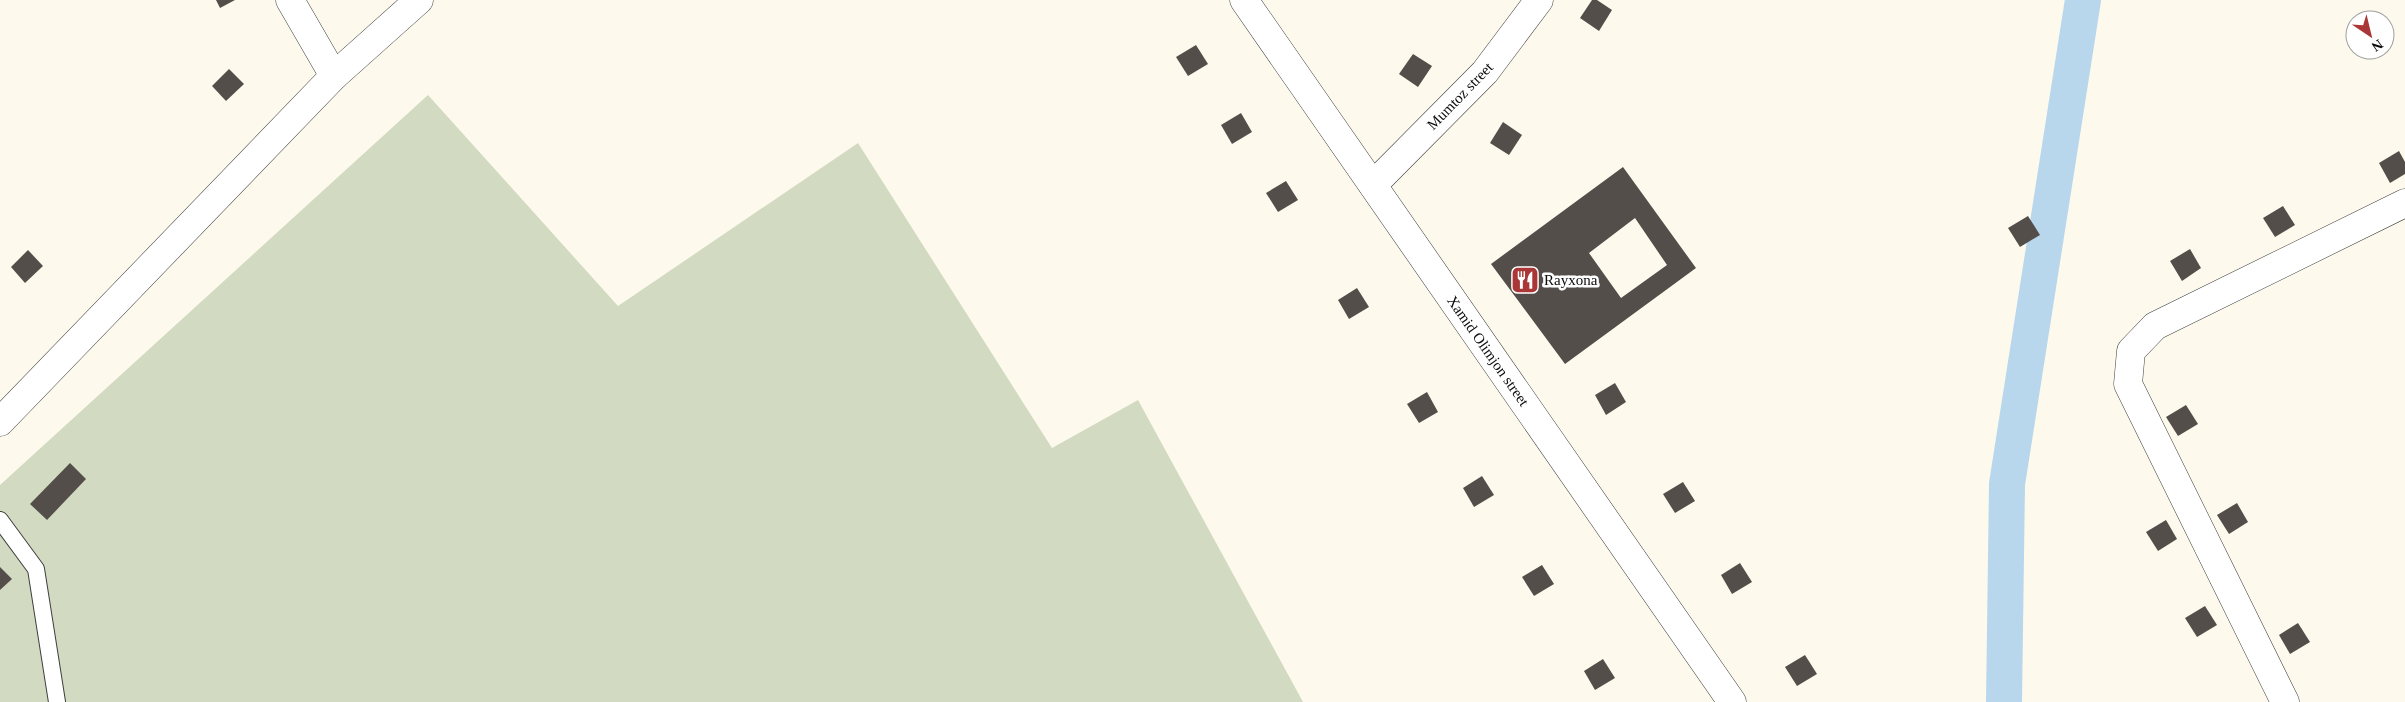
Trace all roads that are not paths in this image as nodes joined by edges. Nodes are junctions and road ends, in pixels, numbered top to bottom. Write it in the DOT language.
graph roads {
  1 [pos="290,0"];
  2 [pos="419,0"];
  3 [pos="1244,0"];
  4 [pos="1539,0"];
  5 [pos="334,76"];
  6 [pos="1373,185"];
  7 [pos="2405,202"];
  8 [pos="0,422"];
  9 [pos="0,520"];
  10 [pos="57,702"];
  11 [pos="1732,702"];
  12 [pos="2285,702"];
  1 -- 5 [label="street"];
  2 -- 5 [label="street"];
  3 -- 6 [label="street, Xamid Olimjon street"];
  4 -- 6 [label="street, Mumtoz street"];
  5 -- 8 [label="street"];
  6 -- 11 [label="street, Xamid Olimjon street"];
  7 -- 12 [label="street"];
  9 -- 10 [label="lane"];
}
